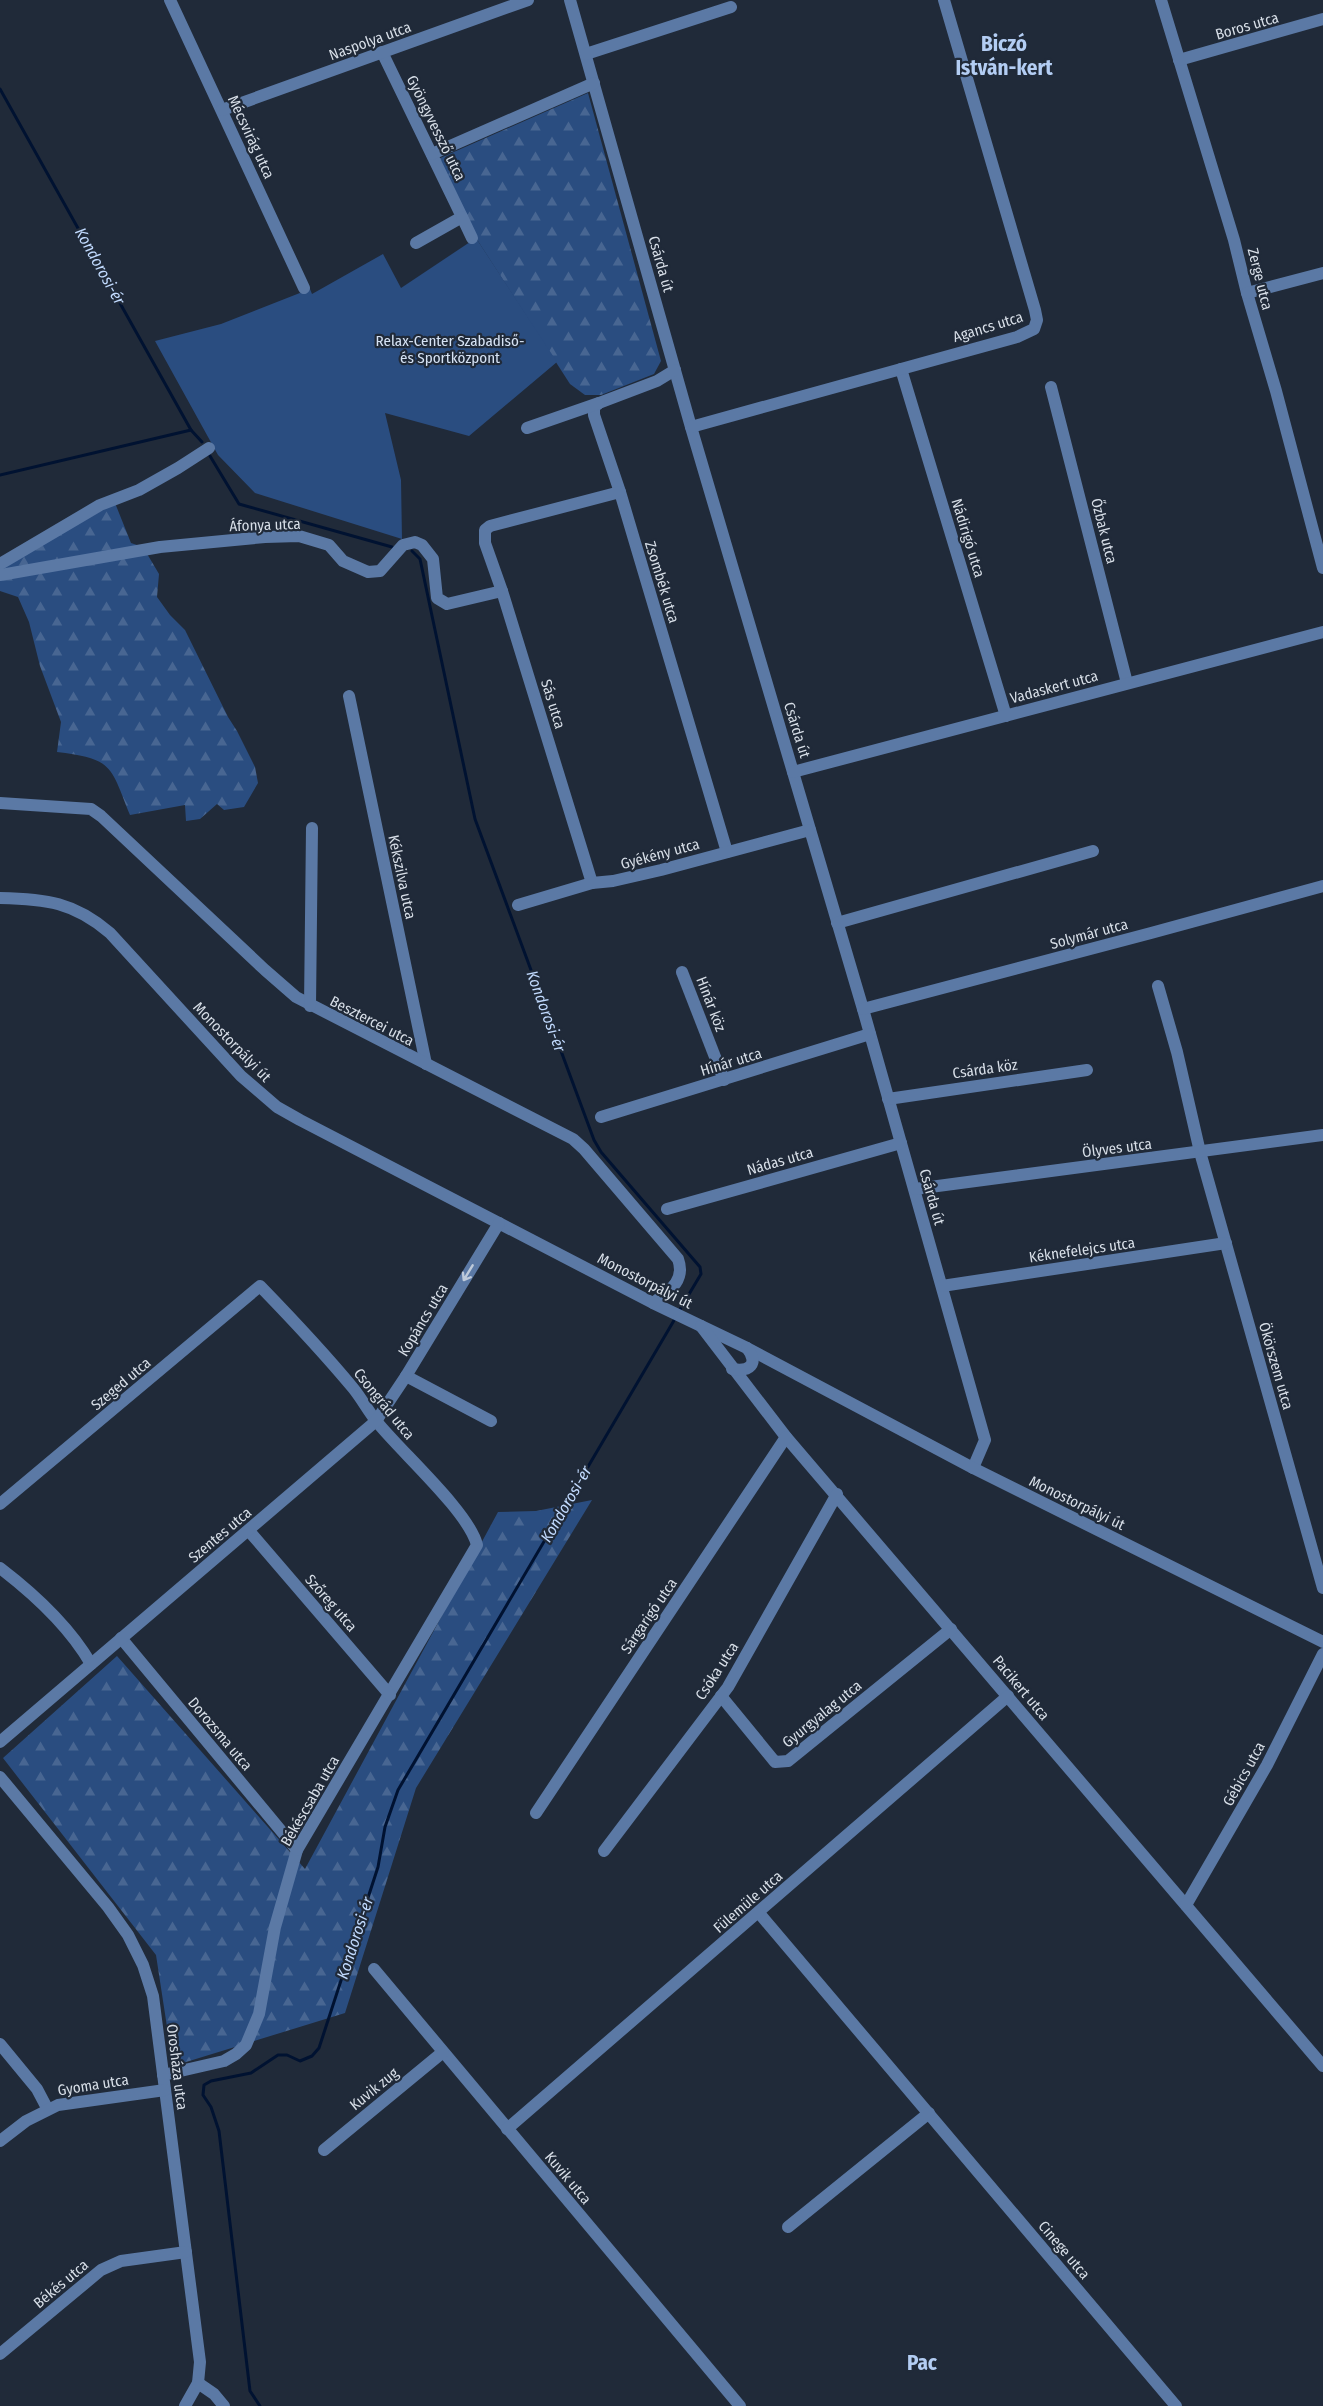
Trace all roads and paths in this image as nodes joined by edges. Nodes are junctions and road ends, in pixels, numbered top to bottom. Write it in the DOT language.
graph roads {
  1 [pos="170,0"];
  2 [pos="528,0"];
  3 [pos="570,0"];
  4 [pos="944,0"];
  5 [pos="1161,0"];
  6 [pos="731,7"];
  7 [pos="1323,20"];
  8 [pos="382,52"];
  9 [pos="586,54"];
  10 [pos="1179,60"];
  11 [pos="594,83"];
  12 [pos="222,110"];
  13 [pos="432,154"];
  14 [pos="462,217"];
  15 [pos="472,238"];
  16 [pos="416,243"];
  17 [pos="1323,273"];
  18 [pos="304,288"];
  19 [pos="1246,293"];
  20 [pos="901,369"];
  21 [pos="675,370"];
  22 [pos="1051,387"];
  23 [pos="600,403"];
  24 [pos="691,427"];
  25 [pos="528,428"];
  26 [pos="209,448"];
  27 [pos="620,492"];
  28 [pos="0,564"];
  29 [pos="1323,568"];
  30 [pos="0,575"];
  31 [pos="502,591"];
  32 [pos="1323,632"];
  33 [pos="1127,683"];
  34 [pos="349,696"];
  35 [pos="1006,716"];
  36 [pos="793,772"];
  37 [pos="0,803"];
  38 [pos="312,828"];
  39 [pos="810,831"];
  40 [pos="1093,851"];
  41 [pos="727,852"];
  42 [pos="592,883"];
  43 [pos="1323,886"];
  44 [pos="0,898"];
  45 [pos="518,904"];
  46 [pos="837,923"];
  47 [pos="682,972"];
  48 [pos="1158,986"];
  49 [pos="310,1006"];
  50 [pos="863,1009"];
  51 [pos="870,1034"];
  52 [pos="426,1064"];
  53 [pos="1087,1070"];
  54 [pos="724,1080"];
  55 [pos="888,1099"];
  56 [pos="601,1117"];
  57 [pos="1323,1135"];
  58 [pos="901,1143"];
  59 [pos="1200,1152"];
  60 [pos="915,1188"];
  61 [pos="667,1209"];
  62 [pos="499,1222"];
  63 [pos="1226,1243"];
  64 [pos="260,1286"];
  65 [pos="942,1286"];
  66 [pos="653,1303"];
  67 [pos="700,1325"];
  68 [pos="747,1348"];
  69 [pos="732,1369"];
  70 [pos="406,1377"];
  71 [pos="491,1421"];
  72 [pos="372,1425"];
  73 [pos="786,1437"];
  74 [pos="973,1468"];
  75 [pos="837,1494"];
  76 [pos="0,1504"];
  77 [pos="249,1531"];
  78 [pos="477,1545"];
  79 [pos="1320,1562"];
  80 [pos="0,1568"];
  81 [pos="1323,1588"];
  82 [pos="951,1629"];
  83 [pos="120,1638"];
  84 [pos="1323,1642"];
  85 [pos="1323,1654"];
  86 [pos="91,1664"];
  87 [pos="390,1695"];
  88 [pos="721,1696"];
  89 [pos="1008,1696"];
  90 [pos="0,1742"];
  91 [pos="0,1777"];
  92 [pos="536,1813"];
  93 [pos="297,1850"];
  94 [pos="604,1851"];
  95 [pos="1186,1905"];
  96 [pos="759,1913"];
  97 [pos="374,1969"];
  98 [pos="0,2044"];
  99 [pos="443,2052"];
  100 [pos="1323,2066"];
  101 [pos="163,2075"];
  102 [pos="165,2090"];
  103 [pos="47,2108"];
  104 [pos="928,2113"];
  105 [pos="507,2129"];
  106 [pos="0,2141"];
  107 [pos="324,2150"];
  108 [pos="788,2227"];
  109 [pos="186,2252"];
  110 [pos="0,2354"];
  111 [pos="198,2383"];
  112 [pos="184,2406"];
  113 [pos="224,2406"];
  114 [pos="740,2406"];
  115 [pos="1176,2406"];
  1 -- 12 [label="street, Mécsvirág utca"];
  2 -- 8 [label="street, Naspolya utca"];
  3 -- 9 [label="street, Csárda út"];
  4 -- 20 [label="street, Agancs utca"];
  5 -- 10 [label="street, Zerge utca"];
  6 -- 9 [label="street"];
  7 -- 10 [label="street, Boros utca"];
  8 -- 12 [label="street, Naspolya utca"];
  8 -- 13 [label="street, Gyöngyvessző utca"];
  9 -- 11 [label="street, Csárda út"];
  10 -- 19 [label="street, Zerge utca"];
  11 -- 13 [label="street"];
  11 -- 21 [label="street, Csárda út"];
  12 -- 18 [label="street, Mécsvirág utca"];
  13 -- 14 [label="street, Gyöngyvessző utca"];
  14 -- 15 [label="street, Gyöngyvessző utca"];
  14 -- 16 [label="street"];
  17 -- 19 [label="street"];
  19 -- 29 [label="street, Zerge utca"];
  20 -- 24 [label="street, Agancs utca"];
  20 -- 35 [label="street, Nádirigó utca"];
  21 -- 23 [label="street"];
  21 -- 24 [label="street, Csárda út"];
  22 -- 33 [label="street, Őzbak utca"];
  23 -- 25 [label="street"];
  23 -- 27 [label="street, Zsombék utca"];
  24 -- 36 [label="street, Csárda út"];
  26 -- 28 [label="street"];
  27 -- 31 [label="street, Sás utca"];
  27 -- 41 [label="street, Zsombék utca"];
  30 -- 31 [label="street, Áfonya utca"];
  31 -- 42 [label="street, Sás utca"];
  32 -- 33 [label="street, Vadaskert utca"];
  33 -- 35 [label="street, Vadaskert utca"];
  34 -- 52 [label="street, Kékszilva utca"];
  35 -- 36 [label="street, Vadaskert utca"];
  36 -- 39 [label="street, Csárda út"];
  37 -- 49 [label="street, Besztercei utca"];
  38 -- 49 [label="street"];
  39 -- 41 [label="street, Gyékény utca"];
  39 -- 46 [label="street, Csárda út"];
  40 -- 46 [label="street"];
  41 -- 42 [label="street, Gyékény utca"];
  42 -- 45 [label="street, Gyékény utca"];
  43 -- 50 [label="street, Solymár utca"];
  44 -- 62 [label="street, Monostorpályi út"];
  46 -- 50 [label="street, Csárda út"];
  47 -- 54 [label="street, Hínár köz"];
  48 -- 59 [label="street, Ökörszem utca"];
  49 -- 52 [label="street, Besztercei utca"];
  50 -- 51 [label="street, Csárda út"];
  51 -- 54 [label="street, Hínár utca"];
  51 -- 55 [label="street, Csárda út"];
  52 -- 66 [label="street, Besztercei utca"];
  53 -- 55 [label="street, Csárda köz"];
  54 -- 56 [label="street, Hínár utca"];
  55 -- 58 [label="street, Csárda út"];
  57 -- 59 [label="street, Ölyves utca"];
  58 -- 60 [label="street, Csárda út"];
  58 -- 61 [label="street, Nádas utca"];
  59 -- 60 [label="street, Ölyves utca"];
  59 -- 63 [label="street, Ökörszem utca"];
  60 -- 65 [label="street, Csárda út"];
  62 -- 66 [label="street, Monostorpályi út"];
  62 -- 70 [label="street, Kopáncs utca, one-way"];
  63 -- 65 [label="street, Kéknefelejcs utca"];
  63 -- 79 [label="street, Ökörszem utca"];
  64 -- 72 [label="street, Csongrád utca"];
  64 -- 76 [label="street, Szeged utca"];
  65 -- 74 [label="street, Csárda út"];
  66 -- 67 [label="street, Monostorpályi út"];
  67 -- 68 [label="street, Monostorpályi út"];
  67 -- 69 [label="street, Pacikert utca"];
  68 -- 69 [label="street"];
  68 -- 74 [label="street, Monostorpályi út"];
  69 -- 73 [label="street, Pacikert utca"];
  70 -- 71 [label="street"];
  70 -- 72 [label="street, Kopáncs utca"];
  72 -- 77 [label="street, Szentes utca"];
  72 -- 78 [label="street, Csongrád utca"];
  73 -- 75 [label="street, Pacikert utca"];
  73 -- 92 [label="street, Sárgarigó utca"];
  74 -- 84 [label="street, Monostorpályi út"];
  75 -- 82 [label="street, Pacikert utca"];
  75 -- 88 [label="street, Csóka utca"];
  77 -- 83 [label="street, Szentes utca"];
  77 -- 87 [label="street, Szőreg utca"];
  78 -- 87 [label="street, Békéscsaba utca"];
  79 -- 81 [label="street, Ökörszem utca"];
  80 -- 86 [label="street"];
  82 -- 88 [label="street, Gyurgyalag utca"];
  82 -- 89 [label="street, Pacikert utca"];
  83 -- 86 [label="street, Szentes utca"];
  83 -- 93 [label="street, Dorozsma utca"];
  85 -- 95 [label="street, Gébics utca"];
  86 -- 90 [label="street, Szentes utca"];
  87 -- 93 [label="street, Békéscsaba utca"];
  88 -- 94 [label="street, Csóka utca"];
  89 -- 95 [label="street, Pacikert utca"];
  89 -- 96 [label="street, Fülemüle utca"];
  91 -- 101 [label="street, Orosháza utca"];
  93 -- 101 [label="street, Békéscsaba utca"];
  95 -- 100 [label="street, Pacikert utca"];
  96 -- 104 [label="street, Cinege utca"];
  96 -- 105 [label="street, Fülemüle utca"];
  97 -- 99 [label="street, Kuvik utca"];
  98 -- 103 [label="street"];
  99 -- 105 [label="street, Kuvik utca"];
  99 -- 107 [label="street, Kuvik zug"];
  101 -- 102 [label="street, Orosháza utca"];
  102 -- 103 [label="street, Gyoma utca"];
  102 -- 109 [label="street, Orosháza utca"];
  103 -- 106 [label="street, Gyoma utca"];
  104 -- 108 [label="street"];
  104 -- 115 [label="street, Cinege utca"];
  105 -- 114 [label="street, Kuvik utca"];
  109 -- 110 [label="street, Békés utca"];
  109 -- 111 [label="street, Orosháza utca"];
  111 -- 112 [label="street, Orosháza utca"];
  111 -- 113 [label="street"];
}
